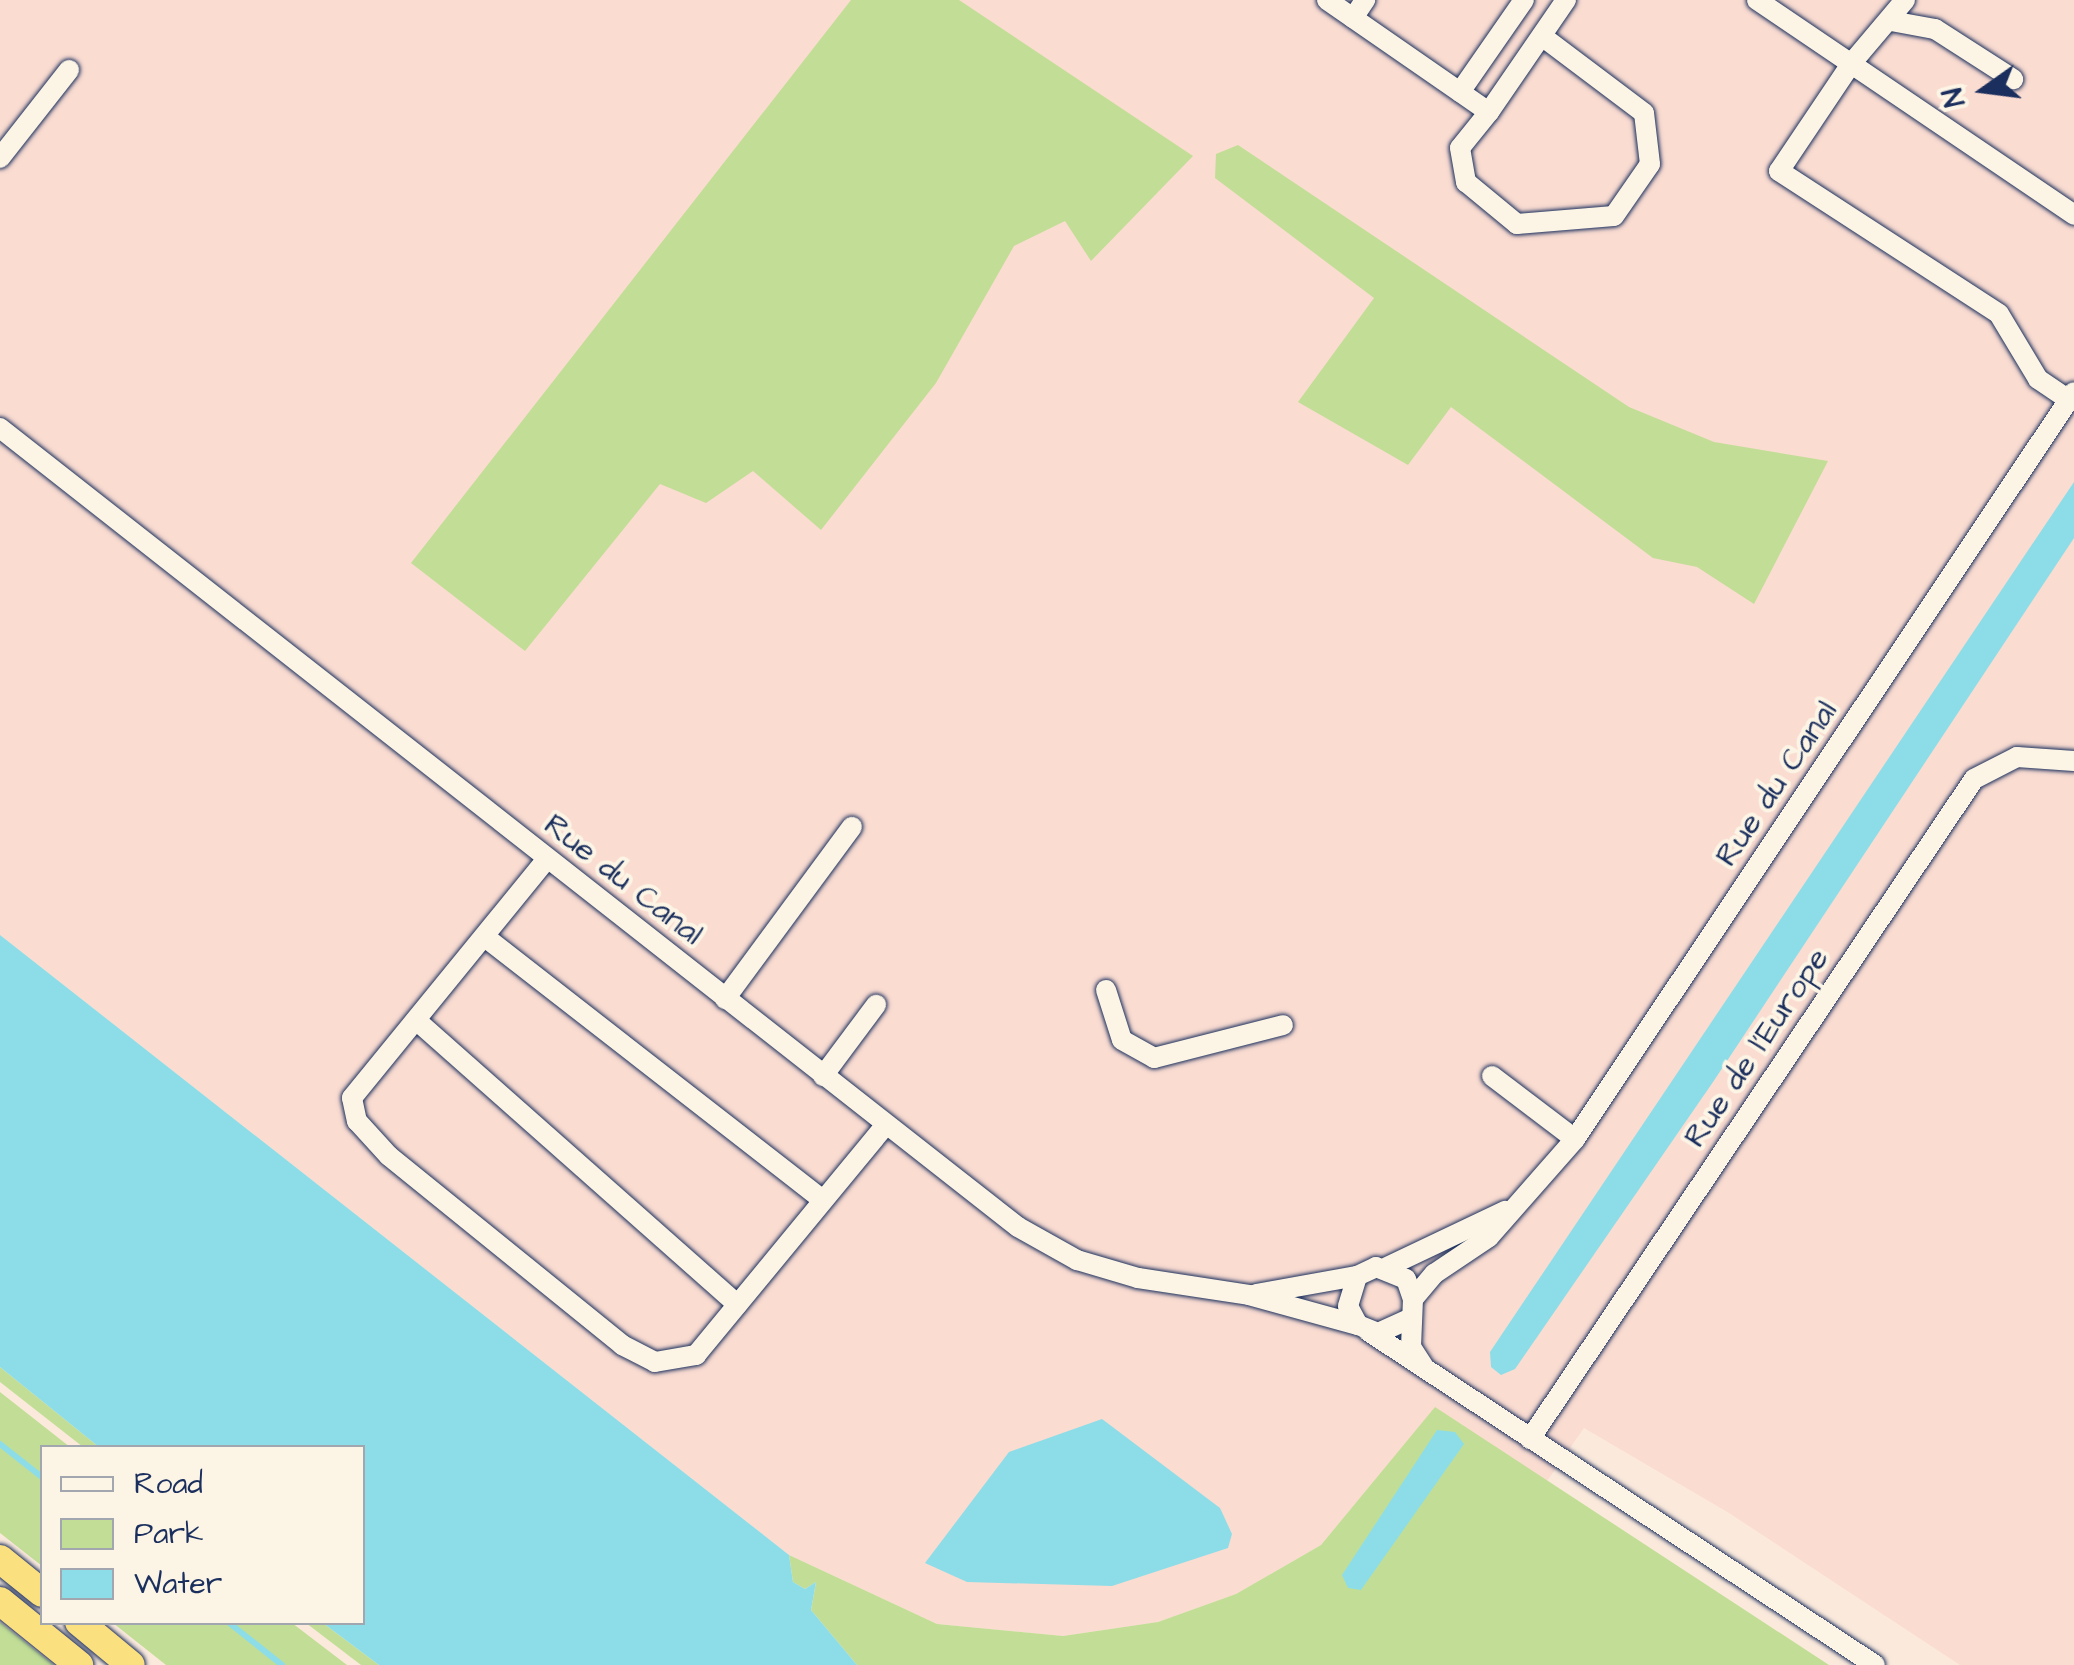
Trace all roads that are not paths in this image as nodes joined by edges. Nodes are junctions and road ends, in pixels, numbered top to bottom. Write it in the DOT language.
graph roads {
  1 [pos="1327,0"];
  2 [pos="1524,0"];
  3 [pos="1566,0"];
  4 [pos="1757,0"];
  5 [pos="1905,0"];
  6 [pos="1359,9"];
  7 [pos="1891,21"];
  8 [pos="1542,36"];
  9 [pos="1852,64"];
  10 [pos="69,70"];
  11 [pos="2013,80"];
  12 [pos="1460,92"];
  13 [pos="1489,112"];
  14 [pos="0,158"];
  15 [pos="2074,215"];
  16 [pos="2071,396"];
  17 [pos="0,428"];
  18 [pos="2074,761"];
  19 [pos="852,827"];
  20 [pos="546,860"];
  21 [pos="485,937"];
  22 [pos="1106,990"];
  23 [pos="725,999"];
  24 [pos="876,1004"];
  25 [pos="416,1020"];
  26 [pos="1283,1026"];
  27 [pos="823,1076"];
  28 [pos="1492,1076"];
  29 [pos="886,1126"];
  30 [pos="1575,1139"];
  31 [pos="822,1199"];
  32 [pos="1520,1202"];
  33 [pos="1388,1267"];
  34 [pos="1357,1276"];
  35 [pos="1250,1295"];
  36 [pos="736,1304"];
  37 [pos="1410,1309"];
  38 [pos="1363,1328"];
  39 [pos="1428,1372"];
  40 [pos="1530,1439"];
  41 [pos="0,1559"];
  42 [pos="40,1592"];
  43 [pos="0,1601"];
  44 [pos="82,1625"];
  45 [pos="79,1665"];
  46 [pos="131,1665"];
  47 [pos="1875,1665"];
  1 -- 6 [label="street"];
  2 -- 12 [label="street"];
  3 -- 8 [label="street"];
  4 -- 9 [label="street"];
  5 -- 7 [label="street"];
  6 -- 12 [label="street"];
  7 -- 9 [label="street"];
  7 -- 11 [label="street"];
  8 -- 13 [label="street"];
  8 -- 13 [label="street"];
  9 -- 15 [label="street"];
  9 -- 16 [label="street"];
  10 -- 14 [label="street"];
  12 -- 13 [label="street"];
  16 -- 30 [label="street, Rue du Canal"];
  17 -- 20 [label="street, Rue du Canal"];
  18 -- 40 [label="street, Rue de l'Europe"];
  19 -- 23 [label="street"];
  20 -- 21 [label="street"];
  20 -- 23 [label="street, Rue du Canal"];
  21 -- 25 [label="street"];
  21 -- 31 [label="street"];
  22 -- 26 [label="street"];
  23 -- 27 [label="street, Rue du Canal"];
  24 -- 27 [label="street"];
  25 -- 36 [label="street"];
  25 -- 36 [label="street"];
  27 -- 29 [label="street, Rue du Canal"];
  28 -- 30 [label="street"];
  29 -- 31 [label="street"];
  29 -- 35 [label="street, Rue du Canal"];
  30 -- 32 [label="street, Rue du Canal"];
  31 -- 36 [label="street"];
  32 -- 33 [label="street, Rue du Canal"];
  32 -- 37 [label="street, Rue du Canal"];
  33 -- 34 [label="street, Rue du Canal"];
  33 -- 37 [label="street"];
  34 -- 35 [label="street, Rue du Canal"];
  34 -- 38 [label="street"];
  35 -- 38 [label="street, Rue du Canal"];
  37 -- 38 [label="street, Rue du Canal"];
  37 -- 39 [label="street"];
  38 -- 39 [label="street"];
  39 -- 40 [label="street"];
  40 -- 47 [label="street"];
  41 -- 42 [label="highway"];
  43 -- 45 [label="highway"];
  44 -- 46 [label="highway"];
}
